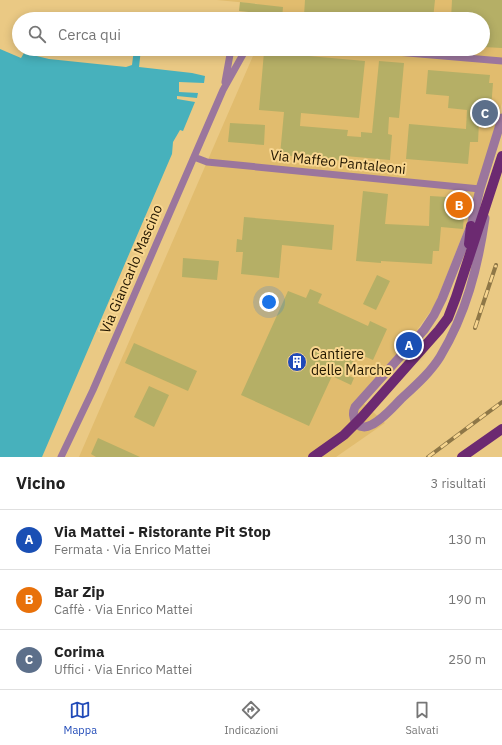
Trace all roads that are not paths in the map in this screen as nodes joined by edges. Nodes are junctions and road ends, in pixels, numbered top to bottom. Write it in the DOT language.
graph roads {
  1 [pos="230,56"];
  2 [pos="240,56"];
  3 [pos="443,56"];
  4 [pos="502,61"];
  5 [pos="223,90"];
  6 [pos="502,118"];
  7 [pos="502,156"];
  8 [pos="194,158"];
  9 [pos="480,189"];
  10 [pos="486,208"];
  11 [pos="471,226"];
  12 [pos="468,262"];
  13 [pos="356,424"];
  14 [pos="502,428"];
  15 [pos="61,457"];
  16 [pos="307,457"];
  17 [pos="313,457"];
  18 [pos="462,457"];
  1 -- 5 [label="street, Via Giancarlo Mascino"];
  2 -- 5 [label="street, Via Giancarlo Mascino"];
  3 -- 4 [label="street"];
  5 -- 8 [label="street, Via Giancarlo Mascino"];
  6 -- 9 [label="street"];
  7 -- 10 [label="main road"];
  8 -- 9 [label="street, Via Maffeo Pantaleoni"];
  8 -- 15 [label="street, Via Giancarlo Mascino"];
  9 -- 11 [label="street"];
  10 -- 12 [label="main road"];
  10 -- 13 [label="street"];
  11 -- 12 [label="main road"];
  11 -- 13 [label="street"];
  12 -- 17 [label="main road"];
  13 -- 16 [label="street"];
  14 -- 18 [label="main road"];
}
